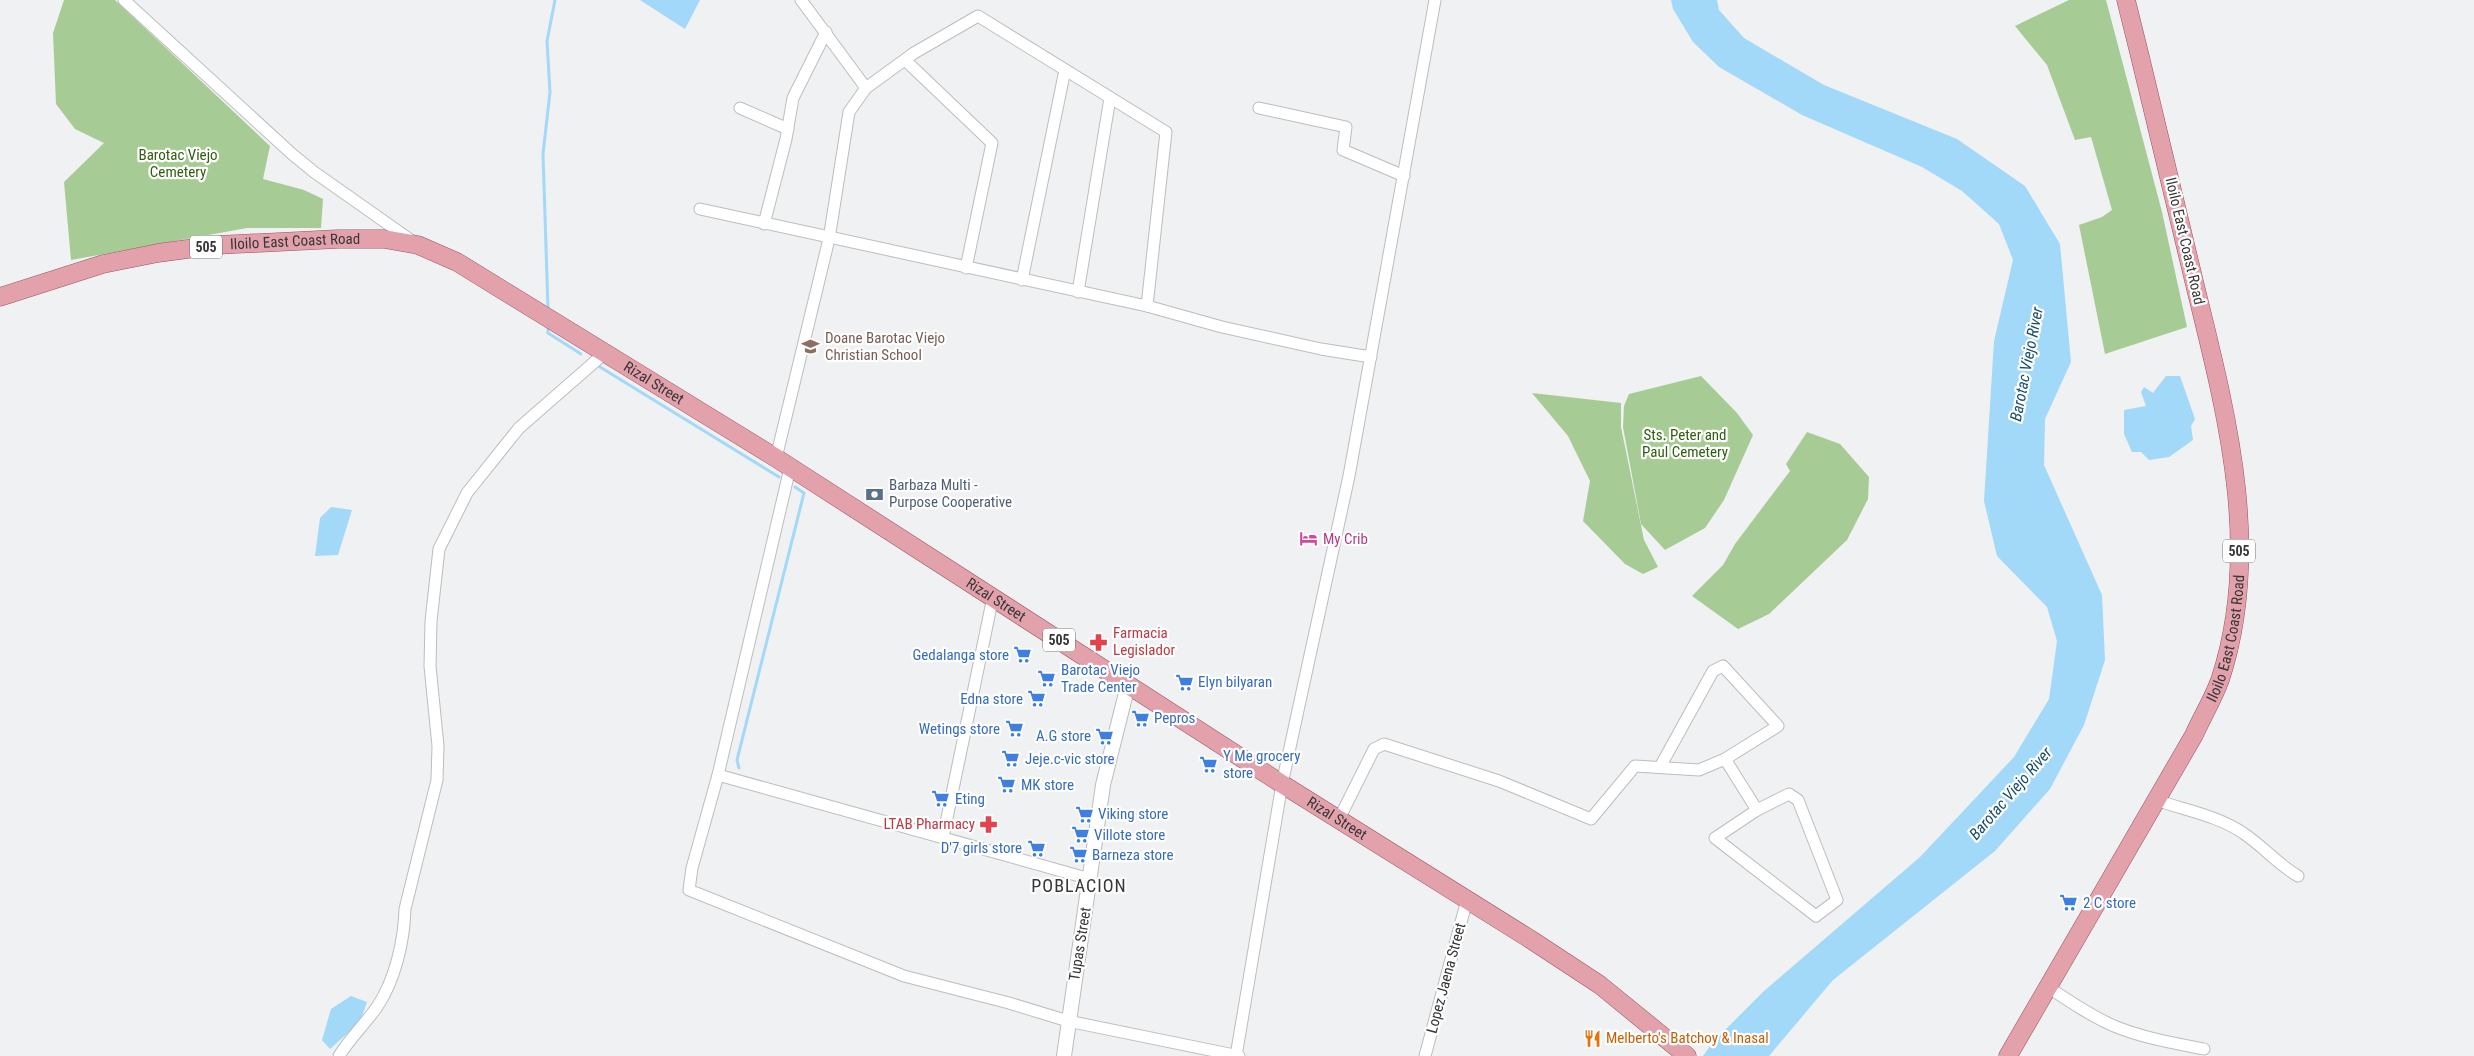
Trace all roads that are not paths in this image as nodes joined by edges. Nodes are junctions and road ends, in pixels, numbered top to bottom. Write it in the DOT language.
graph roads {
  1 [pos="124,0"];
  2 [pos="801,0"];
  3 [pos="1435,0"];
  4 [pos="2126,0"];
  5 [pos="826,32"];
  6 [pos="905,60"];
  7 [pos="1064,70"];
  8 [pos="866,88"];
  9 [pos="1110,98"];
  10 [pos="740,108"];
  11 [pos="1259,108"];
  12 [pos="788,129"];
  13 [pos="1404,176"];
  14 [pos="700,209"];
  15 [pos="764,224"];
  16 [pos="829,239"];
  17 [pos="418,245"];
  18 [pos="966,268"];
  19 [pos="1022,280"];
  20 [pos="1078,292"];
  21 [pos="0,297"];
  22 [pos="1147,306"];
  23 [pos="606,352"];
  24 [pos="1371,356"];
  25 [pos="783,463"];
  26 [pos="993,597"];
  27 [pos="1128,685"];
  28 [pos="1725,759"];
  29 [pos="1660,766"];
  30 [pos="718,775"];
  31 [pos="1282,784"];
  32 [pos="2156,800"];
  33 [pos="1757,810"];
  34 [pos="1338,819"];
  35 [pos="943,837"];
  36 [pos="2298,876"];
  37 [pos="1090,879"];
  38 [pos="1467,900"];
  39 [pos="2048,987"];
  40 [pos="1068,1021"];
  41 [pos="2204,1049"];
  42 [pos="339,1056"];
  43 [pos="1064,1056"];
  44 [pos="1237,1056"];
  45 [pos="1425,1056"];
  46 [pos="1686,1056"];
  47 [pos="2008,1056"];
  1 -- 17 [label="street"];
  2 -- 5 [label="street"];
  3 -- 13 [label="street"];
  4 -- 32 [label="main road, Iloilo East Coast Road / 505"];
  5 -- 8 [label="street"];
  5 -- 12 [label="street"];
  6 -- 7 [label="street"];
  6 -- 8 [label="street"];
  6 -- 18 [label="street"];
  7 -- 9 [label="street"];
  7 -- 19 [label="street"];
  8 -- 16 [label="street"];
  9 -- 20 [label="street"];
  9 -- 22 [label="street"];
  10 -- 12 [label="street"];
  11 -- 13 [label="street"];
  12 -- 15 [label="street"];
  13 -- 24 [label="street"];
  14 -- 15 [label="street"];
  15 -- 16 [label="street"];
  16 -- 18 [label="street"];
  16 -- 25 [label="street"];
  17 -- 21 [label="main road, Iloilo East Coast Road / 505"];
  17 -- 23 [label="main road, Rizal Street / 505"];
  18 -- 19 [label="street"];
  19 -- 20 [label="street"];
  20 -- 22 [label="street"];
  22 -- 24 [label="street"];
  23 -- 25 [label="main road, Rizal Street / 505"];
  23 -- 42 [label="street"];
  24 -- 31 [label="street"];
  25 -- 26 [label="main road, Rizal Street / 505"];
  25 -- 30 [label="street"];
  26 -- 27 [label="main road, Rizal Street / 505"];
  26 -- 35 [label="street"];
  27 -- 31 [label="main road, Rizal Street / 505"];
  27 -- 37 [label="street, Tupas Street"];
  28 -- 29 [label="street"];
  28 -- 29 [label="street"];
  28 -- 33 [label="street"];
  29 -- 34 [label="street"];
  30 -- 35 [label="street"];
  30 -- 40 [label="street"];
  31 -- 34 [label="main road, Rizal Street / 505"];
  31 -- 44 [label="street"];
  32 -- 36 [label="street"];
  32 -- 39 [label="main road, Iloilo East Coast Road / 505"];
  33 -- 33 [label="street"];
  34 -- 38 [label="main road, Rizal Street / 505"];
  35 -- 37 [label="street"];
  37 -- 40 [label="street, Tupas Street"];
  38 -- 45 [label="street, Lopez Jaena Street"];
  38 -- 46 [label="main road, Rizal Street / 505"];
  39 -- 41 [label="street"];
  39 -- 47 [label="main road, Iloilo East Coast Road / 505"];
  40 -- 43 [label="street, Tupas Street"];
  40 -- 44 [label="street"];
}
